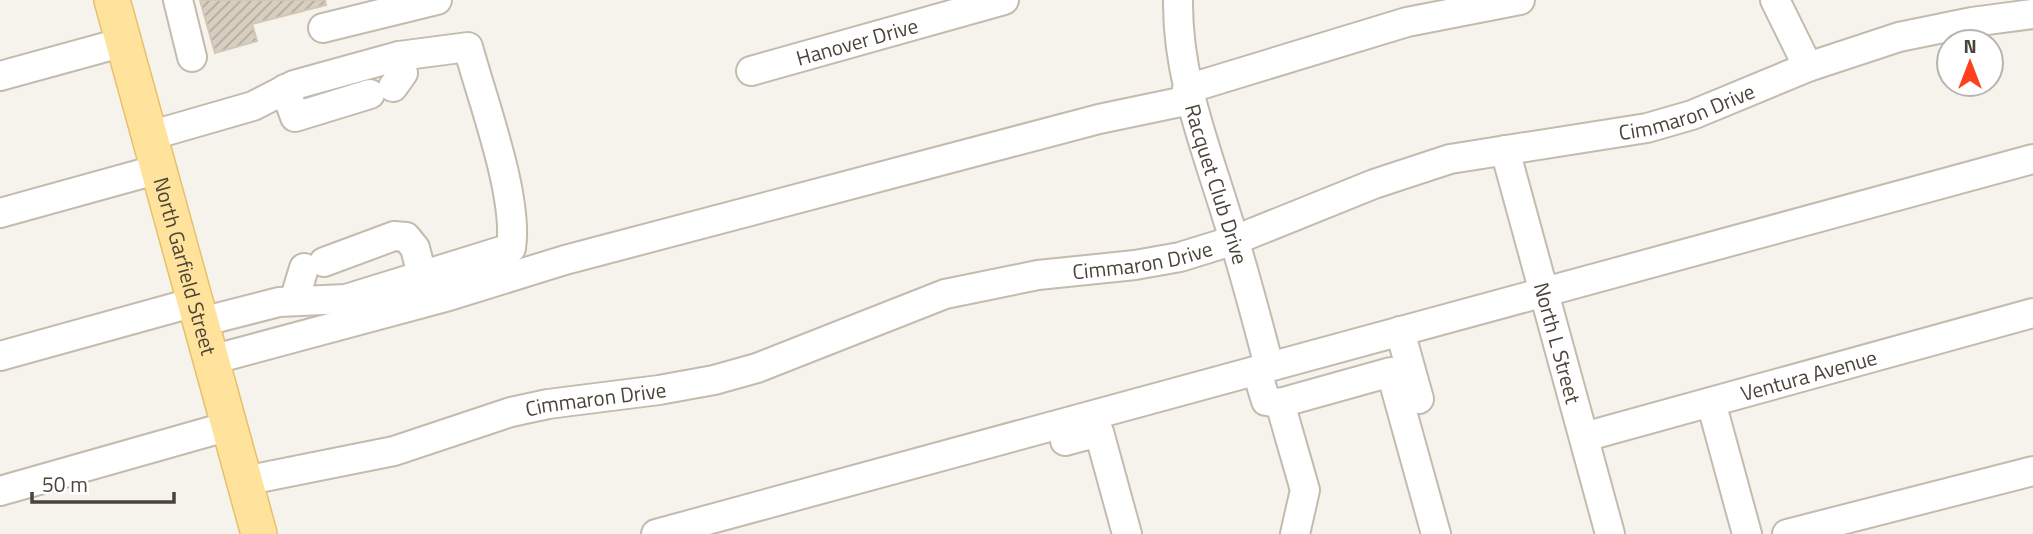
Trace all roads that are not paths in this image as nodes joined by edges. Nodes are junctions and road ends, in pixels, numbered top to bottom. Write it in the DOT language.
graph roads {
  1 [pos="112,0"];
  2 [pos="178,0"];
  3 [pos="437,0"];
  4 [pos="1004,0"];
  5 [pos="1178,0"];
  6 [pos="1520,0"];
  7 [pos="1774,0"];
  8 [pos="2033,14"];
  9 [pos="323,28"];
  10 [pos="124,42"];
  11 [pos="399,56"];
  12 [pos="192,57"];
  13 [pos="1808,67"];
  14 [pos="751,71"];
  15 [pos="0,76"];
  16 [pos="285,89"];
  17 [pos="1189,94"];
  18 [pos="149,135"];
  19 [pos="1505,150"];
  20 [pos="2033,159"];
  21 [pos="159,169"];
  22 [pos="0,213"];
  23 [pos="1235,240"];
  24 [pos="422,275"];
  25 [pos="1545,293"];
  26 [pos="294,301"];
  27 [pos="198,312"];
  28 [pos="2033,313"];
  29 [pos="1400,331"];
  30 [pos="0,356"];
  31 [pos="211,360"];
  32 [pos="1269,366"];
  33 [pos="1711,402"];
  34 [pos="1280,403"];
  35 [pos="229,426"];
  36 [pos="1584,437"];
  37 [pos="2033,471"];
  38 [pos="244,481"];
  39 [pos="0,491"];
  40 [pos="259,534"];
  41 [pos="656,534"];
  42 [pos="721,534"];
  43 [pos="1127,534"];
  44 [pos="1295,534"];
  45 [pos="1436,534"];
  46 [pos="1456,534"];
  47 [pos="1610,534"];
  48 [pos="1747,534"];
  49 [pos="1787,534"];
  1 -- 10 [label="main road, North Garfield Street"];
  2 -- 12 [label="street"];
  3 -- 9 [label="street"];
  4 -- 14 [label="street, Hanover Drive"];
  5 -- 17 [label="street, Racquet Club Drive"];
  6 -- 17 [label="street"];
  7 -- 13 [label="street"];
  8 -- 13 [label="street, Cimmaron Drive"];
  10 -- 15 [label="street"];
  10 -- 18 [label="main road, North Garfield Street"];
  11 -- 16 [label="street"];
  11 -- 16 [label="street"];
  11 -- 24 [label="street"];
  13 -- 19 [label="street, Cimmaron Drive"];
  16 -- 18 [label="street"];
  17 -- 23 [label="street, Racquet Club Drive"];
  17 -- 31 [label="street"];
  18 -- 21 [label="main road, North Garfield Street"];
  19 -- 23 [label="street, Cimmaron Drive"];
  19 -- 25 [label="street, North L Street"];
  20 -- 25 [label="street"];
  21 -- 22 [label="street"];
  21 -- 27 [label="main road, North Garfield Street"];
  23 -- 32 [label="street, Racquet Club Drive"];
  23 -- 38 [label="street, Cimmaron Drive"];
  24 -- 26 [label="street"];
  24 -- 26 [label="street"];
  25 -- 29 [label="street"];
  25 -- 36 [label="street, North L Street"];
  26 -- 27 [label="street"];
  27 -- 30 [label="street"];
  27 -- 31 [label="main road, North Garfield Street"];
  28 -- 33 [label="street, Ventura Avenue"];
  29 -- 32 [label="street"];
  29 -- 46 [label="street"];
  31 -- 35 [label="main road, North Garfield Street"];
  32 -- 34 [label="street, Racquet Club Drive"];
  32 -- 41 [label="street"];
  33 -- 36 [label="street, Ventura Avenue"];
  33 -- 48 [label="street"];
  34 -- 44 [label="street, Racquet Club Drive"];
  34 -- 45 [label="street"];
  35 -- 38 [label="main road, North Garfield Street"];
  35 -- 39 [label="street"];
  36 -- 47 [label="street, North L Street"];
  37 -- 49 [label="street"];
  38 -- 40 [label="main road, North Garfield Street"];
  42 -- 43 [label="street"];
}
